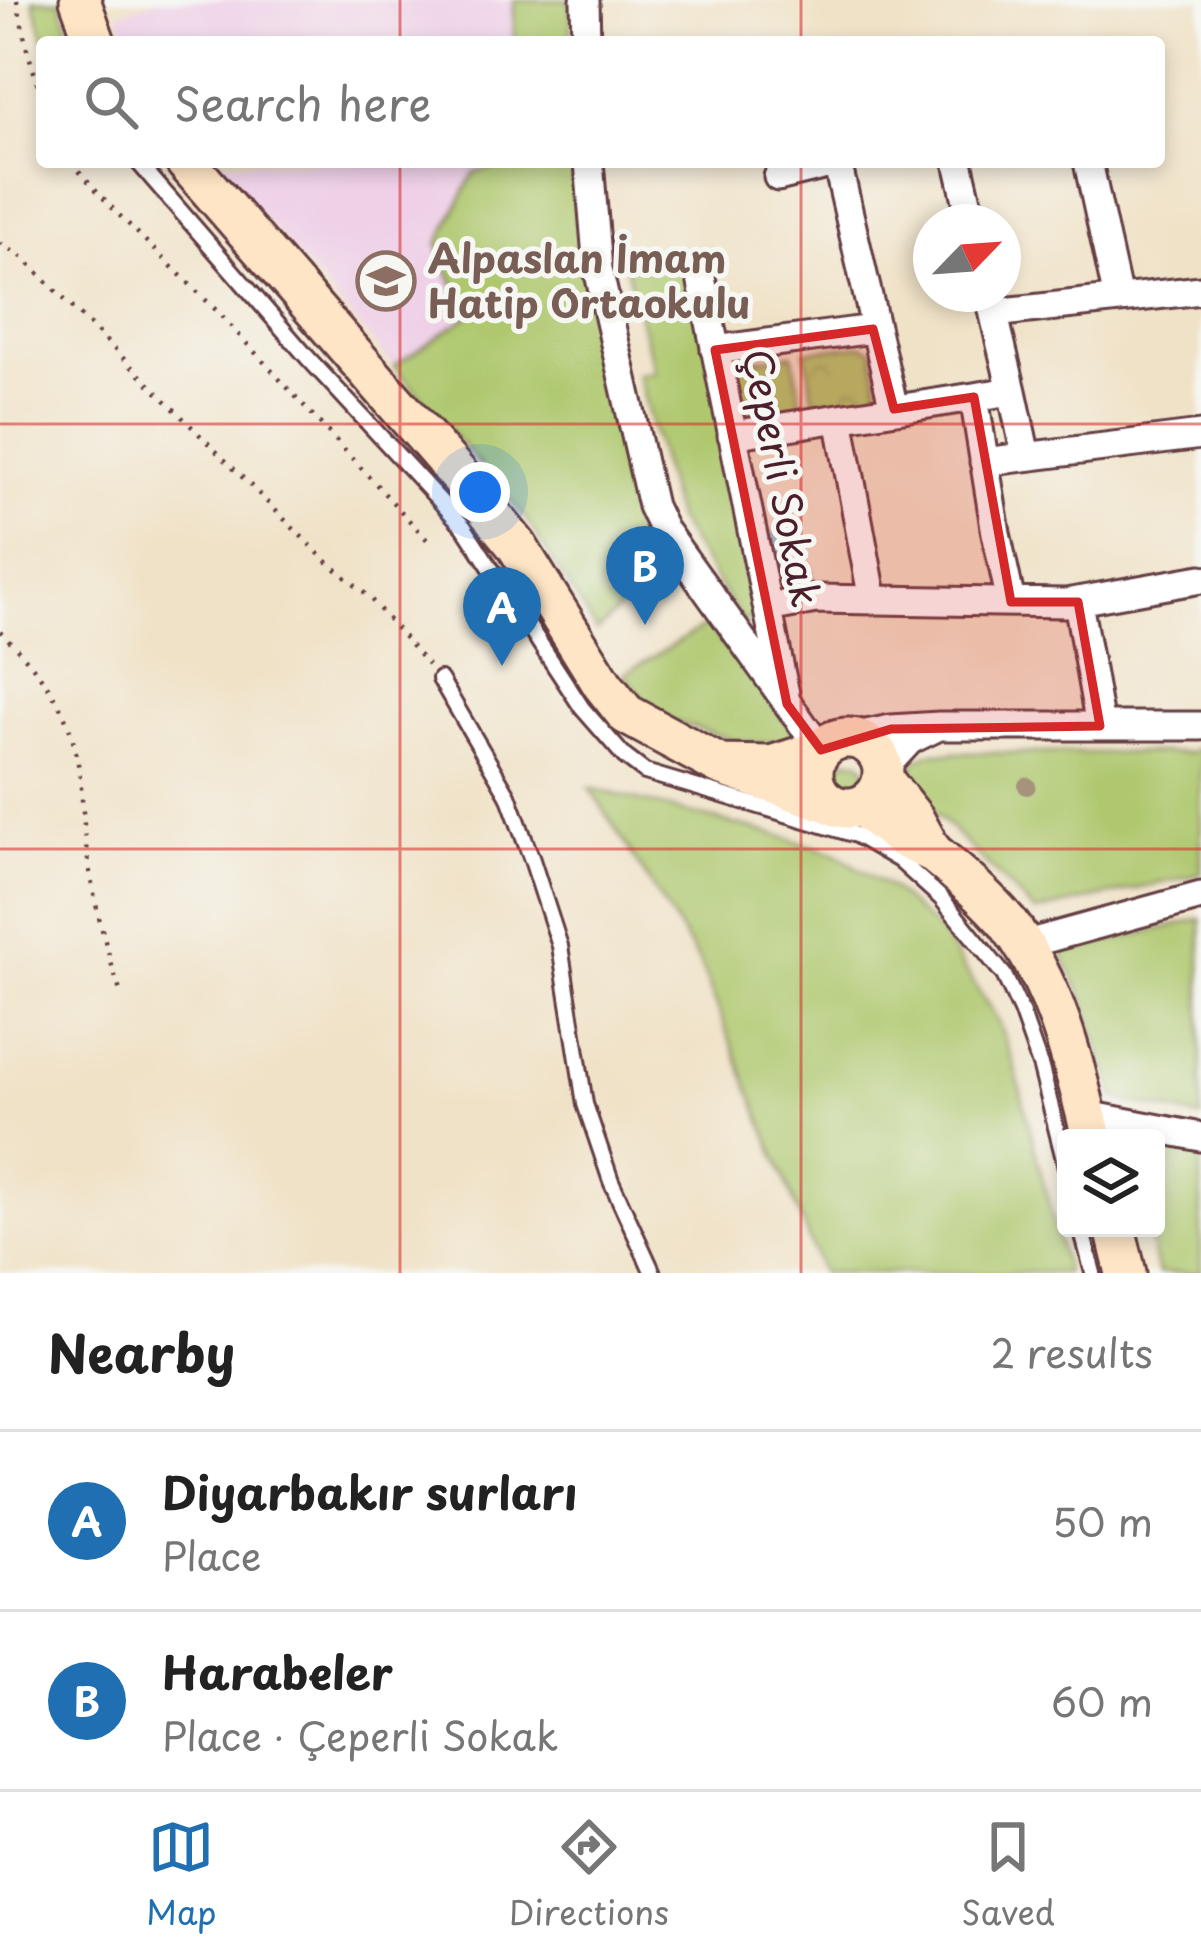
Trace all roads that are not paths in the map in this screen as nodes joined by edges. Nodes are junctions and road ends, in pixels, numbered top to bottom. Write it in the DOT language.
graph roads {
  1 [pos="80,0"];
  2 [pos="585,0"];
  3 [pos="93,36"];
  4 [pos="586,36"];
  5 [pos="143,168"];
  6 [pos="191,168"];
  7 [pos="590,168"];
  8 [pos="815,168"];
  9 [pos="837,168"];
  10 [pos="959,168"];
  11 [pos="1089,168"];
  12 [pos="778,177"];
  13 [pos="968,204"];
  14 [pos="699,268"];
  15 [pos="1201,290"];
  16 [pos="1118,299"];
  17 [pos="1021,303"];
  18 [pos="994,312"];
  19 [pos="873,329"];
  20 [pos="715,350"];
  21 [pos="1012,392"];
  22 [pos="974,398"];
  23 [pos="894,409"];
  24 [pos="839,418"];
  25 [pos="1201,434"];
  26 [pos="732,435"];
  27 [pos="1027,456"];
  28 [pos="984,462"];
  29 [pos="1201,579"];
  30 [pos="873,600"];
  31 [pos="1011,602"];
  32 [pos="1078,602"];
  33 [pos="767,608"];
  34 [pos="440,679"];
  35 [pos="787,704"];
  36 [pos="939,726"];
  37 [pos="1100,726"];
  38 [pos="1201,726"];
  39 [pos="836,744"];
  40 [pos="720,765"];
  41 [pos="855,802"];
  42 [pos="1201,896"];
  43 [pos="1023,945"];
  44 [pos="1089,1126"];
  45 [pos="1057,1131"];
  46 [pos="1201,1137"];
  47 [pos="1084,1237"];
  48 [pos="1117,1237"];
  49 [pos="653,1273"];
  50 [pos="1093,1273"];
  51 [pos="1126,1273"];
  1 -- 3 [label="street"];
  2 -- 4 [label="street"];
  5 -- 41 [label="lane"];
  6 -- 40 [label="street"];
  7 -- 35 [label="street"];
  8 -- 12 [label="street"];
  9 -- 19 [label="street"];
  10 -- 13 [label="street"];
  11 -- 16 [label="street"];
  14 -- 20 [label="street, Çeperli Sokak"];
  15 -- 16 [label="street"];
  16 -- 17 [label="street"];
  18 -- 21 [label="street"];
  19 -- 20 [label="street"];
  19 -- 23 [label="street"];
  20 -- 26 [label="street, Çeperli Sokak"];
  21 -- 22 [label="street"];
  21 -- 27 [label="street"];
  22 -- 23 [label="street"];
  22 -- 28 [label="street"];
  23 -- 24 [label="street"];
  24 -- 26 [label="street"];
  24 -- 30 [label="street"];
  25 -- 27 [label="street"];
  26 -- 33 [label="street, Çeperli Sokak"];
  27 -- 28 [label="street"];
  28 -- 31 [label="street"];
  29 -- 32 [label="street"];
  30 -- 31 [label="street"];
  30 -- 33 [label="street"];
  31 -- 32 [label="street"];
  32 -- 37 [label="street"];
  33 -- 35 [label="street, Çeperli Sokak"];
  34 -- 49 [label="lane"];
  35 -- 39 [label="street"];
  36 -- 37 [label="street"];
  36 -- 39 [label="street"];
  36 -- 41 [label="street"];
  37 -- 38 [label="street"];
  39 -- 40 [label="street"];
  39 -- 41 [label="street"];
  39 -- 41 [label="street"];
  40 -- 41 [label="street"];
  41 -- 43 [label="street"];
  41 -- 45 [label="lane"];
  42 -- 43 [label="street"];
  43 -- 44 [label="street"];
  44 -- 46 [label="street"];
  47 -- 50 [label="lane"];
  48 -- 51 [label="street"];
}
